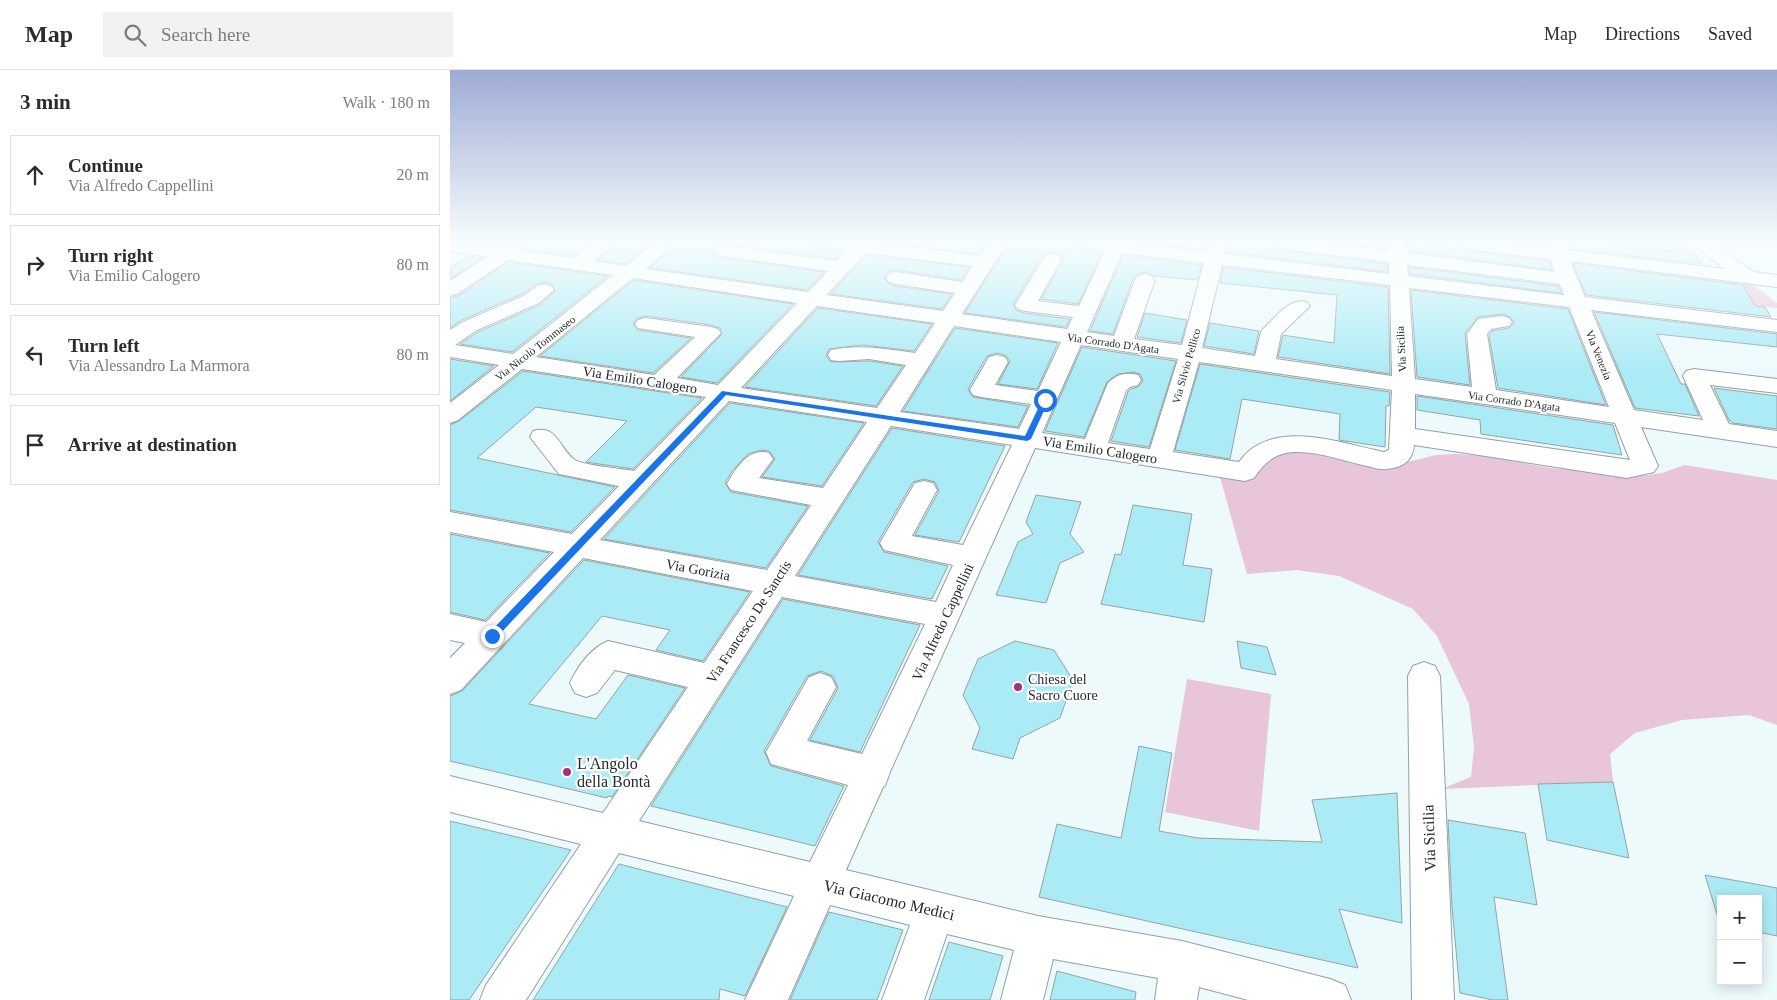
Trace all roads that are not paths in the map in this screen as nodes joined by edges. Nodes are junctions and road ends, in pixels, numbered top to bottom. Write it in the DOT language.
graph roads {
  1 [pos="612,286"];
  2 [pos="722,286"];
  3 [pos="823,286"];
  4 [pos="951,286"];
  5 [pos="970,286"];
  6 [pos="1037,286"];
  7 [pos="1098,286"];
  8 [pos="1142,286"];
  9 [pos="1207,286"];
  10 [pos="1398,286"];
  11 [pos="1442,286"];
  12 [pos="1572,286"];
  13 [pos="1763,286"];
  14 [pos="968,289"];
  15 [pos="544,290"];
  16 [pos="1777,296"];
  17 [pos="810,299"];
  18 [pos="1578,303"];
  19 [pos="1300,306"];
  20 [pos="947,320"];
  21 [pos="1502,322"];
  22 [pos="645,324"];
  23 [pos="1080,325"];
  24 [pos="1777,326"];
  25 [pos="450,340"];
  26 [pos="1121,345"];
  27 [pos="450,351"];
  28 [pos="839,355"];
  29 [pos="1190,355"];
  30 [pos="920,360"];
  31 [pos="517,362"];
  32 [pos="997,362"];
  33 [pos="1264,365"];
  34 [pos="1130,380"];
  35 [pos="659,383"];
  36 [pos="1403,385"];
  37 [pos="1777,386"];
  38 [pos="725,393"];
  39 [pos="1486,397"];
  40 [pos="1045,400"];
  41 [pos="450,415"];
  42 [pos="882,417"];
  43 [pos="1625,417"];
  44 [pos="1721,432"];
  45 [pos="542,437"];
  46 [pos="1027,439"];
  47 [pos="1777,439"];
  48 [pos="1402,445"];
  49 [pos="1093,449"];
  50 [pos="760,459"];
  51 [pos="1159,459"];
  52 [pos="638,481"];
  53 [pos="924,490"];
  54 [pos="829,500"];
  55 [pos="450,522"];
  56 [pos="576,547"];
  57 [pos="972,558"];
  58 [pos="774,584"];
  59 [pos="946,616"];
  60 [pos="450,627"];
  61 [pos="492,636"];
  62 [pos="1424,676"];
  63 [pos="712,679"];
  64 [pos="450,680"];
  65 [pos="586,683"];
  66 [pos="820,687"];
  67 [pos="873,774"];
  68 [pos="450,794"];
  69 [pos="609,833"];
  70 [pos="821,884"];
  71 [pos="935,910"];
  72 [pos="1038,936"];
  73 [pos="1179,981"];
  74 [pos="500,1000"];
  75 [pos="766,1000"];
  76 [pos="903,1000"];
  77 [pos="1022,1000"];
  78 [pos="1330,1000"];
  79 [pos="1433,1000"];
  1 -- 31 [label="street, Via Nicolò Tommaseo"];
  2 -- 17 [label="street, Via Corrado D'Agata"];
  3 -- 17 [label="street"];
  4 -- 14 [label="street"];
  5 -- 14 [label="street, Via Francesco De Sanctis"];
  6 -- 23 [label="street"];
  7 -- 23 [label="street, Via Alfredo Cappellini"];
  8 -- 26 [label="street"];
  9 -- 29 [label="street, Via Silvio Pellico"];
  10 -- 36 [label="street, Via Sicilia"];
  11 -- 18 [label="street"];
  12 -- 18 [label="street, Via Venezia"];
  13 -- 16 [label="street"];
  14 -- 20 [label="street, Via Francesco De Sanctis"];
  15 -- 25 [label="street"];
  17 -- 20 [label="street, Via Corrado D'Agata"];
  17 -- 38 [label="street"];
  18 -- 24 [label="street"];
  18 -- 43 [label="street, Via Venezia"];
  19 -- 33 [label="street"];
  20 -- 23 [label="street, Via Corrado D'Agata"];
  20 -- 30 [label="street, Via Francesco De Sanctis"];
  21 -- 39 [label="street"];
  22 -- 35 [label="street"];
  23 -- 26 [label="street, Via Corrado D'Agata"];
  23 -- 40 [label="street, Via Alfredo Cappellini"];
  26 -- 29 [label="street, Via Corrado D'Agata"];
  27 -- 31 [label="street, Via Emilio Calogero"];
  28 -- 30 [label="street"];
  29 -- 33 [label="street, Via Corrado D'Agata"];
  29 -- 51 [label="street, Via Silvio Pellico"];
  30 -- 42 [label="street, Via Francesco De Sanctis"];
  31 -- 35 [label="street, Via Emilio Calogero"];
  31 -- 41 [label="street, Via Nicolò Tommaseo"];
  32 -- 40 [label="street"];
  33 -- 36 [label="street, Via Corrado D'Agata"];
  34 -- 49 [label="street"];
  35 -- 38 [label="street, Via Emilio Calogero"];
  36 -- 39 [label="street, Via Corrado D'Agata"];
  36 -- 48 [label="street, Via Sicilia"];
  37 -- 44 [label="street"];
  38 -- 42 [label="street, Via Emilio Calogero"];
  38 -- 52 [label="street"];
  39 -- 43 [label="street, Via Corrado D'Agata"];
  40 -- 46 [label="street, Via Alfredo Cappellini"];
  42 -- 46 [label="street, Via Emilio Calogero"];
  42 -- 54 [label="street, Via Francesco De Sanctis"];
  43 -- 44 [label="street, Via Corrado D'Agata"];
  43 -- 48 [label="street, Via Venezia"];
  44 -- 47 [label="street, Via Corrado D'Agata"];
  45 -- 52 [label="street"];
  46 -- 49 [label="street, Via Emilio Calogero"];
  46 -- 57 [label="street, Via Alfredo Cappellini"];
  48 -- 51 [label="street, Via Emilio Calogero"];
  49 -- 51 [label="street, Via Emilio Calogero"];
  50 -- 54 [label="street"];
  52 -- 56 [label="street"];
  53 -- 57 [label="street"];
  54 -- 58 [label="street, Via Francesco De Sanctis"];
  55 -- 56 [label="street, Via Gorizia"];
  56 -- 58 [label="street, Via Gorizia"];
  56 -- 61 [label="street"];
  57 -- 59 [label="street, Via Alfredo Cappellini"];
  58 -- 59 [label="street, Via Gorizia"];
  58 -- 63 [label="street, Via Francesco De Sanctis"];
  59 -- 67 [label="street, Via Alfredo Cappellini"];
  60 -- 61 [label="street"];
  61 -- 64 [label="street"];
  62 -- 79 [label="street, Via Sicilia"];
  63 -- 65 [label="street"];
  63 -- 69 [label="street, Via Francesco De Sanctis"];
  66 -- 67 [label="street"];
  67 -- 70 [label="street, Via Alfredo Cappellini"];
  68 -- 69 [label="street, Via Giacomo Medici"];
  69 -- 70 [label="street, Via Giacomo Medici"];
  69 -- 74 [label="street, Via Francesco De Sanctis"];
  70 -- 71 [label="street, Via Giacomo Medici"];
  70 -- 75 [label="street, Via Alfredo Cappellini"];
  71 -- 72 [label="street, Via Giacomo Medici"];
  71 -- 76 [label="street"];
  72 -- 73 [label="street, Via Giacomo Medici"];
  72 -- 77 [label="street"];
  73 -- 78 [label="street, Via Giacomo Medici"];
}
